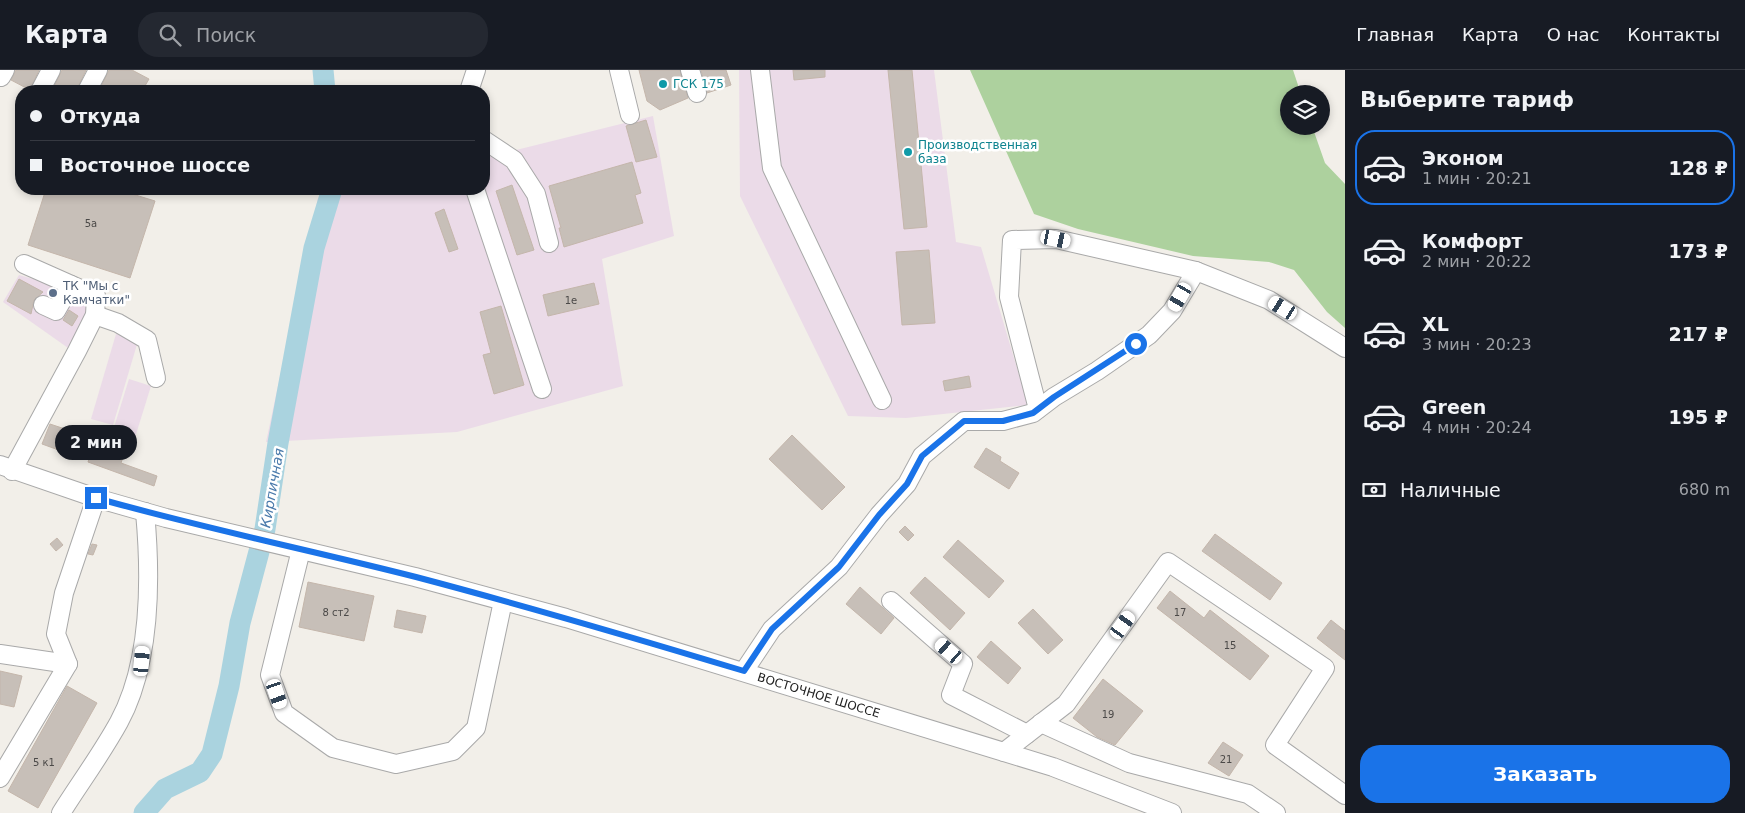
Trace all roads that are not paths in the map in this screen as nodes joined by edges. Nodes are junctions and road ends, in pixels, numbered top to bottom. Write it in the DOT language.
graph roads {
  1 [pos="51,70"];
  2 [pos="98,70"];
  3 [pos="476,70"];
  4 [pos="618,70"];
  5 [pos="690,70"];
  6 [pos="760,70"];
  7 [pos="43,85"];
  8 [pos="90,85"];
  9 [pos="471,85"];
  10 [pos="697,93"];
  11 [pos="630,115"];
  12 [pos="490,144"];
  13 [pos="477,195"];
  14 [pos="549,243"];
  15 [pos="24,264"];
  16 [pos="1196,271"];
  17 [pos="71,285"];
  18 [pos="43,306"];
  19 [pos="94,315"];
  20 [pos="1345,348"];
  21 [pos="156,378"];
  22 [pos="542,389"];
  23 [pos="882,400"];
  24 [pos="1038,410"];
  25 [pos="6,468"];
  26 [pos="96,498"];
  27 [pos="145,512"];
  28 [pos="301,550"];
  29 [pos="504,601"];
  30 [pos="890,601"];
  31 [pos="0,654"];
  32 [pos="68,664"];
  33 [pos="744,671"];
  34 [pos="1034,728"];
  35 [pos="1004,752"];
  36 [pos="0,778"];
  37 [pos="1345,795"];
  38 [pos="61,813"];
  39 [pos="1172,813"];
  40 [pos="1276,813"];
  1 -- 7 [label="street"];
  2 -- 8 [label="street"];
  3 -- 9 [label="street"];
  4 -- 11 [label="street"];
  5 -- 10 [label="street"];
  6 -- 23 [label="street"];
  12 -- 14 [label="street"];
  13 -- 22 [label="street"];
  15 -- 17 [label="street"];
  16 -- 20 [label="street"];
  16 -- 24 [label="street"];
  16 -- 24 [label="street"];
  17 -- 18 [label="street"];
  17 -- 19 [label="street"];
  19 -- 21 [label="street"];
  19 -- 25 [label="street"];
  24 -- 33 [label="street"];
  25 -- 26 [label="street, ВОСТОЧНОЕ ШОССЕ"];
  26 -- 27 [label="street, ВОСТОЧНОЕ ШОССЕ"];
  26 -- 32 [label="street"];
  27 -- 28 [label="street, ВОСТОЧНОЕ ШОССЕ"];
  27 -- 38 [label="street"];
  28 -- 29 [label="street, ВОСТОЧНОЕ ШОССЕ"];
  28 -- 29 [label="street"];
  29 -- 33 [label="street, ВОСТОЧНОЕ ШОССЕ"];
  30 -- 34 [label="street"];
  31 -- 32 [label="street"];
  32 -- 36 [label="street"];
  33 -- 35 [label="street, ВОСТОЧНОЕ ШОССЕ"];
  34 -- 35 [label="street"];
  34 -- 37 [label="street"];
  34 -- 40 [label="street"];
  35 -- 39 [label="street, ВОСТОЧНОЕ ШОССЕ"];
}
